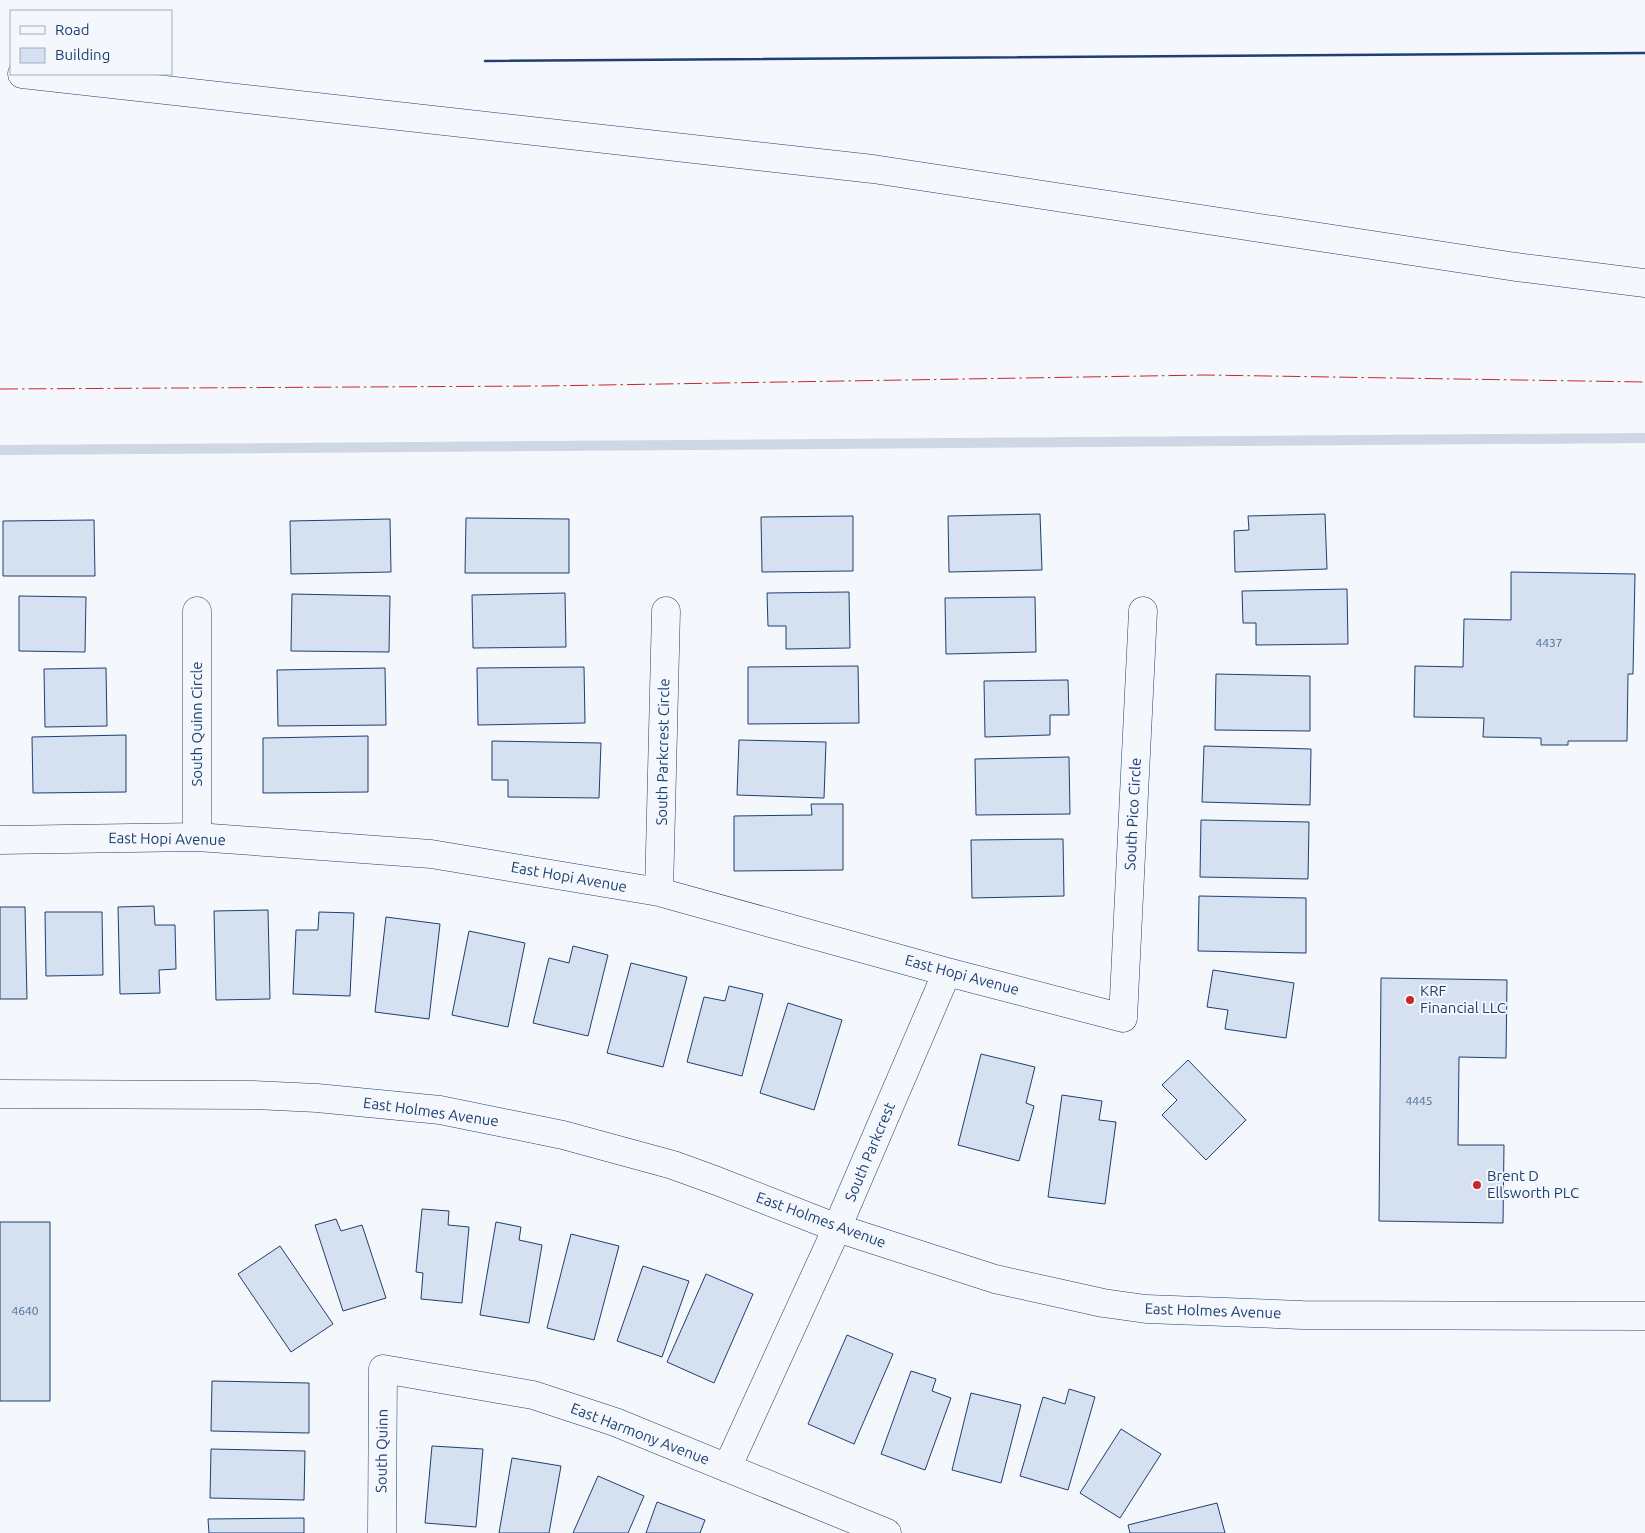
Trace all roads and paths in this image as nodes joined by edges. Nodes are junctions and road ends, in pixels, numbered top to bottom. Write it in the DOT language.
graph roads {
  1 [pos="31,75"];
  2 [pos="1645,282"];
  3 [pos="197,611"];
  4 [pos="666,611"];
  5 [pos="1143,611"];
  6 [pos="197,837"];
  7 [pos="0,840"];
  8 [pos="659,892"];
  9 [pos="947,972"];
  10 [pos="1123,1018"];
  11 [pos="0,1094"];
  12 [pos="837,1228"];
  13 [pos="1645,1316"];
  14 [pos="383,1369"];
  15 [pos="727,1468"];
  16 [pos="382,1533"];
  17 [pos="888,1533"];
  1 -- 2 [label="main road"];
  3 -- 6 [label="main road, South Quinn Circle"];
  4 -- 8 [label="main road, South Parkcrest Circle"];
  5 -- 10 [label="main road, South Pico Circle"];
  6 -- 7 [label="main road, East Hopi Avenue"];
  6 -- 8 [label="main road, East Hopi Avenue"];
  8 -- 9 [label="main road, East Hopi Avenue"];
  9 -- 10 [label="main road, East Hopi Avenue"];
  9 -- 12 [label="main road, South Parkcrest"];
  11 -- 12 [label="main road, East Holmes Avenue"];
  12 -- 13 [label="main road, East Holmes Avenue"];
  12 -- 15 [label="main road, South Parkcrest"];
  14 -- 15 [label="main road, East Harmony Avenue"];
  14 -- 16 [label="main road, South Quinn"];
  15 -- 17 [label="main road, East Harmony Avenue"];
}
